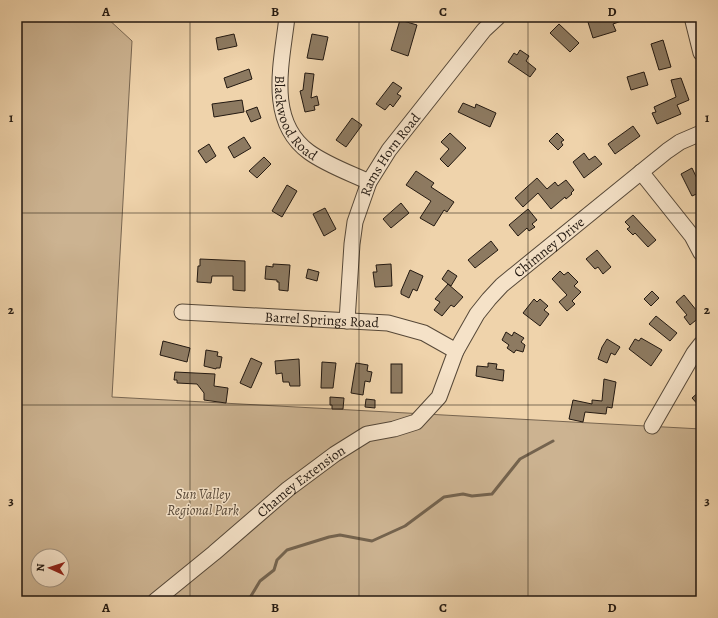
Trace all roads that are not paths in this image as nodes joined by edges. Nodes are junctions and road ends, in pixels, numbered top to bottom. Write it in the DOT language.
graph roads {
  1 [pos="287,17"];
  2 [pos="498,17"];
  3 [pos="692,17"];
  4 [pos="701,53"];
  5 [pos="701,133"];
  6 [pos="641,172"];
  7 [pos="370,182"];
  8 [pos="701,253"];
  9 [pos="182,312"];
  10 [pos="347,321"];
  11 [pos="701,344"];
  12 [pos="456,351"];
  13 [pos="439,397"];
  14 [pos="652,426"];
  15 [pos="155,601"];
  1 -- 7 [label="street, Blackwood Road"];
  2 -- 7 [label="street, Rams Horn Road"];
  3 -- 4 [label="street"];
  5 -- 6 [label="street, Chimney Drive"];
  6 -- 8 [label="street"];
  6 -- 12 [label="street, Chimney Drive"];
  7 -- 10 [label="street, Rams Horn Road"];
  9 -- 10 [label="street, Barrel Springs Road"];
  10 -- 12 [label="street, Barrel Springs Road"];
  11 -- 14 [label="street"];
  12 -- 13 [label="street, Chimney Drive"];
  13 -- 15 [label="street, Chamey Extension"];
}
